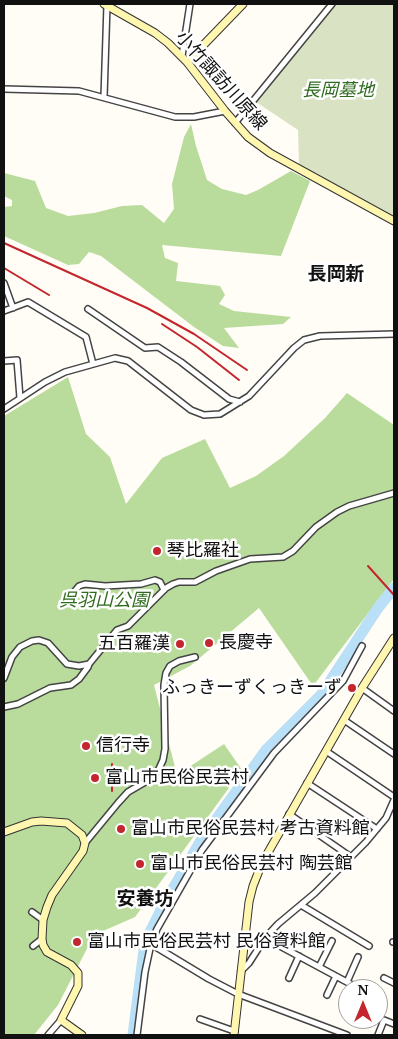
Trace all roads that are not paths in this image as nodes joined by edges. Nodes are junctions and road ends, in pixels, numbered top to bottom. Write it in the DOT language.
graph roads {
  1 [pos="106,4"];
  2 [pos="190,4"];
  3 [pos="243,4"];
  4 [pos="332,4"];
  5 [pos="182,56"];
  6 [pos="187,62"];
  7 [pos="4,89"];
  8 [pos="104,97"];
  9 [pos="225,111"];
  10 [pos="235,123"];
  11 [pos="394,221"];
  12 [pos="4,283"];
  13 [pos="13,308"];
  14 [pos="88,309"];
  15 [pos="4,311"];
  16 [pos="394,334"];
  17 [pos="4,361"];
  18 [pos="93,364"];
  19 [pos="20,398"];
  20 [pos="240,402"];
  21 [pos="4,409"];
  22 [pos="394,493"];
  23 [pos="164,590"];
  24 [pos="70,597"];
  25 [pos="394,638"];
  26 [pos="362,646"];
  27 [pos="195,657"];
  28 [pos="89,664"];
  29 [pos="4,678"];
  30 [pos="362,688"];
  31 [pos="4,707"];
  32 [pos="394,710"];
  33 [pos="344,720"];
  34 [pos="326,751"];
  35 [pos="394,754"];
  36 [pos="307,783"];
  37 [pos="394,798"];
  38 [pos="289,814"];
  39 [pos="377,829"];
  40 [pos="4,832"];
  41 [pos="85,843"];
  42 [pos="350,857"];
  43 [pos="301,905"];
  44 [pos="32,912"];
  45 [pos="43,920"];
  46 [pos="265,938"];
  47 [pos="42,939"];
  48 [pos="332,941"];
  49 [pos="151,944"];
  50 [pos="33,946"];
  51 [pos="369,946"];
  52 [pos="299,956"];
  53 [pos="358,957"];
  54 [pos="319,967"];
  55 [pos="241,971"];
  56 [pos="336,976"];
  57 [pos="290,978"];
  58 [pos="384,978"];
  59 [pos="342,979"];
  60 [pos="348,979"];
  61 [pos="394,983"];
  62 [pos="238,994"];
  63 [pos="327,995"];
  64 [pos="200,1019"];
  65 [pos="61,1020"];
  66 [pos="394,1024"];
  67 [pos="234,1033"];
  68 [pos="48,1035"];
  69 [pos="82,1035"];
  70 [pos="137,1035"];
  71 [pos="347,1035"];
  72 [pos="378,1035"];
  1 -- 5 [label="street, 小竹諏訪川原線"];
  1 -- 8 [label="street"];
  2 -- 5 [label="street"];
  3 -- 6 [label="street"];
  4 -- 10 [label="street"];
  5 -- 6 [label="street, 小竹諏訪川原線"];
  6 -- 9 [label="street, 小竹諏訪川原線"];
  7 -- 8 [label="street"];
  8 -- 9 [label="street"];
  9 -- 10 [label="street, 小竹諏訪川原線"];
  10 -- 11 [label="street, 小竹諏訪川原線"];
  12 -- 13 [label="street"];
  13 -- 15 [label="street"];
  13 -- 18 [label="street"];
  14 -- 20 [label="street"];
  16 -- 20 [label="street"];
  17 -- 19 [label="street"];
  18 -- 19 [label="street"];
  18 -- 20 [label="street"];
  19 -- 21 [label="street"];
  22 -- 23 [label="street"];
  23 -- 24 [label="street"];
  23 -- 28 [label="street"];
  25 -- 30 [label="street"];
  26 -- 49 [label="street"];
  27 -- 41 [label="street"];
  28 -- 29 [label="street"];
  28 -- 31 [label="street"];
  30 -- 32 [label="street"];
  30 -- 33 [label="street"];
  33 -- 34 [label="street"];
  33 -- 35 [label="street"];
  34 -- 36 [label="street"];
  34 -- 37 [label="street"];
  36 -- 38 [label="street"];
  36 -- 39 [label="street"];
  37 -- 39 [label="street"];
  38 -- 42 [label="street"];
  38 -- 55 [label="street"];
  39 -- 42 [label="street"];
  40 -- 41 [label="street"];
  41 -- 45 [label="street"];
  42 -- 43 [label="street"];
  43 -- 46 [label="street"];
  43 -- 51 [label="street"];
  44 -- 45 [label="street"];
  45 -- 47 [label="street"];
  46 -- 52 [label="street"];
  46 -- 55 [label="street"];
  47 -- 50 [label="street"];
  47 -- 65 [label="street"];
  48 -- 54 [label="street"];
  49 -- 62 [label="street"];
  49 -- 70 [label="street"];
  52 -- 54 [label="street"];
  52 -- 57 [label="street"];
  53 -- 60 [label="street"];
  54 -- 56 [label="street"];
  55 -- 62 [label="street"];
  56 -- 59 [label="street"];
  56 -- 63 [label="street"];
  58 -- 61 [label="street"];
  62 -- 67 [label="street"];
  62 -- 71 [label="street"];
  64 -- 67 [label="street"];
  65 -- 68 [label="street"];
  65 -- 69 [label="street"];
  66 -- 72 [label="street"];
}
